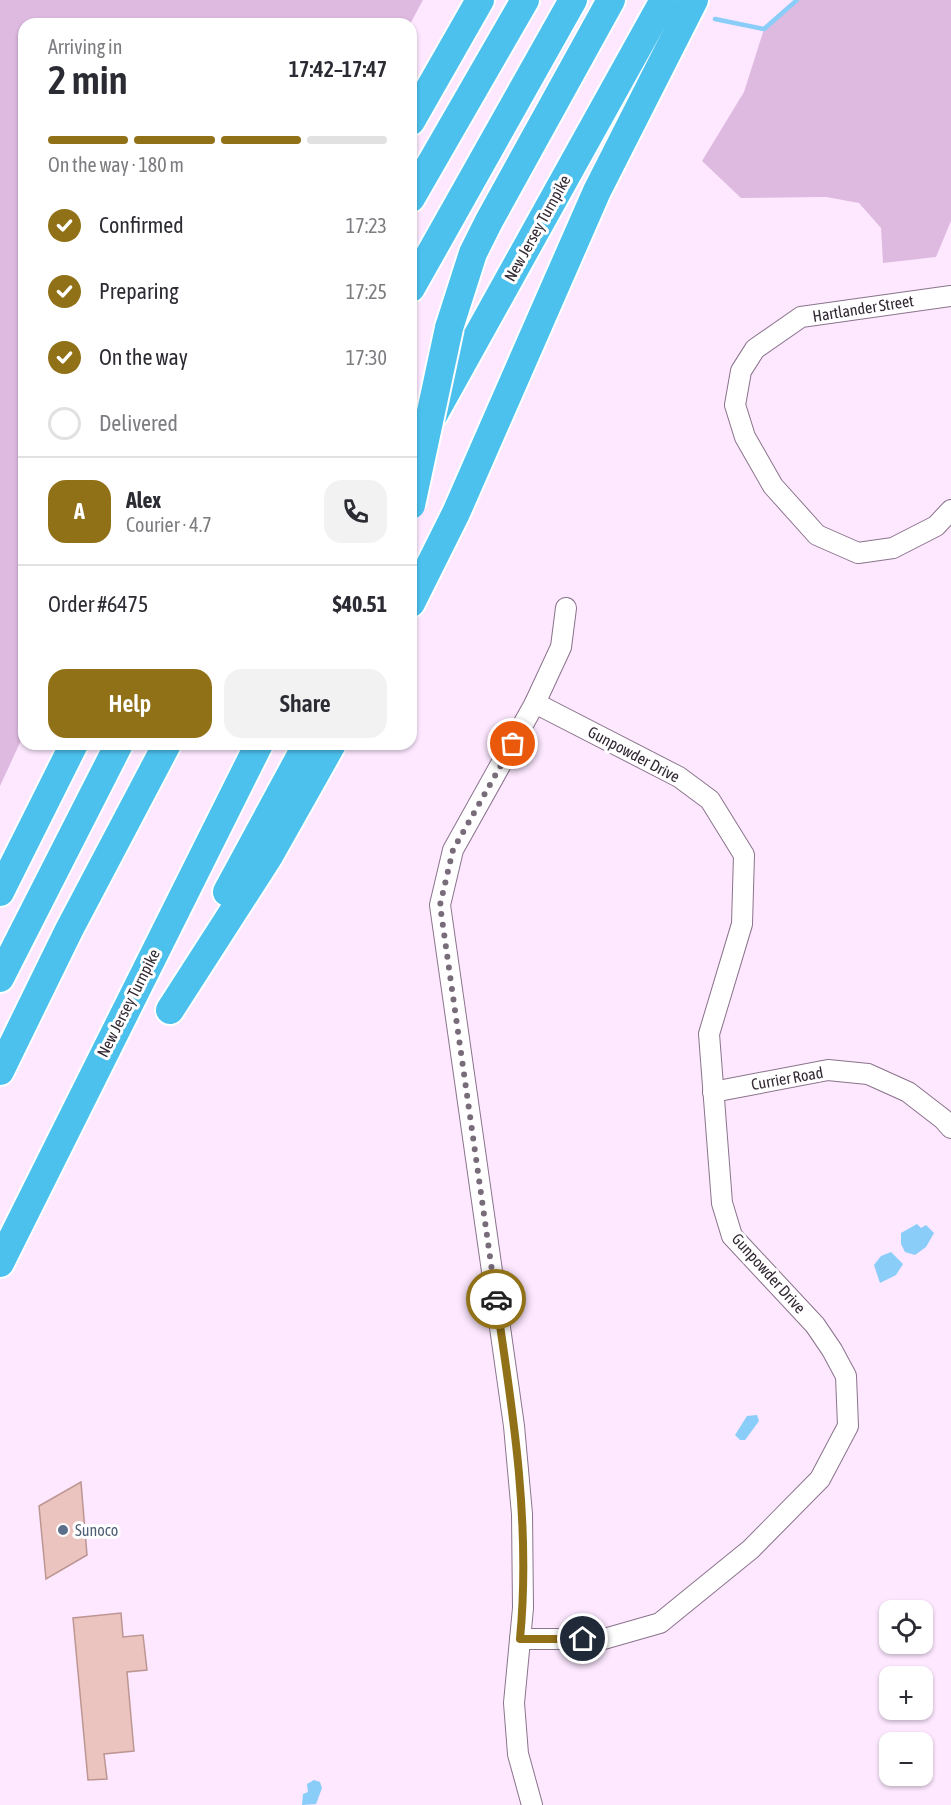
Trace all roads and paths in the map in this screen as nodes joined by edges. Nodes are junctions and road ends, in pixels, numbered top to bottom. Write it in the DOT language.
graph roads {
  1 [pos="480,0"];
  2 [pos="525,0"];
  3 [pos="573,0"];
  4 [pos="611,0"];
  5 [pos="664,0"];
  6 [pos="694,0"];
  7 [pos="417,110"];
  8 [pos="417,188"];
  9 [pos="417,277"];
  10 [pos="951,296"];
  11 [pos="417,445"];
  12 [pos="417,477"];
  13 [pos="951,510"];
  14 [pos="417,591"];
  15 [pos="566,608"];
  16 [pos="535,703"];
  17 [pos="71,750"];
  18 [pos="116,750"];
  19 [pos="164,750"];
  20 [pos="256,750"];
  21 [pos="304,750"];
  22 [pos="329,750"];
  23 [pos="0,892"];
  24 [pos="0,978"];
  25 [pos="0,1071"];
  26 [pos="713,1092"];
  27 [pos="951,1128"];
  28 [pos="0,1263"];
  29 [pos="520,1639"];
  30 [pos="532,1805"];
  1 -- 7 [label="highway"];
  2 -- 8 [label="highway"];
  3 -- 9 [label="highway"];
  4 -- 12 [label="highway, bridge"];
  5 -- 11 [label="highway, New Jersey Turnpike"];
  6 -- 14 [label="highway"];
  10 -- 13 [label="street, Hartlander Street"];
  15 -- 16 [label="street"];
  16 -- 26 [label="street, Gunpowder Drive"];
  16 -- 29 [label="street"];
  17 -- 23 [label="highway"];
  18 -- 24 [label="highway"];
  19 -- 25 [label="highway"];
  20 -- 28 [label="highway, New Jersey Turnpike"];
  21 -- 22 [label="highway"];
  26 -- 27 [label="street, Currier Road"];
  26 -- 29 [label="street, Gunpowder Drive"];
  29 -- 30 [label="street"];
}
